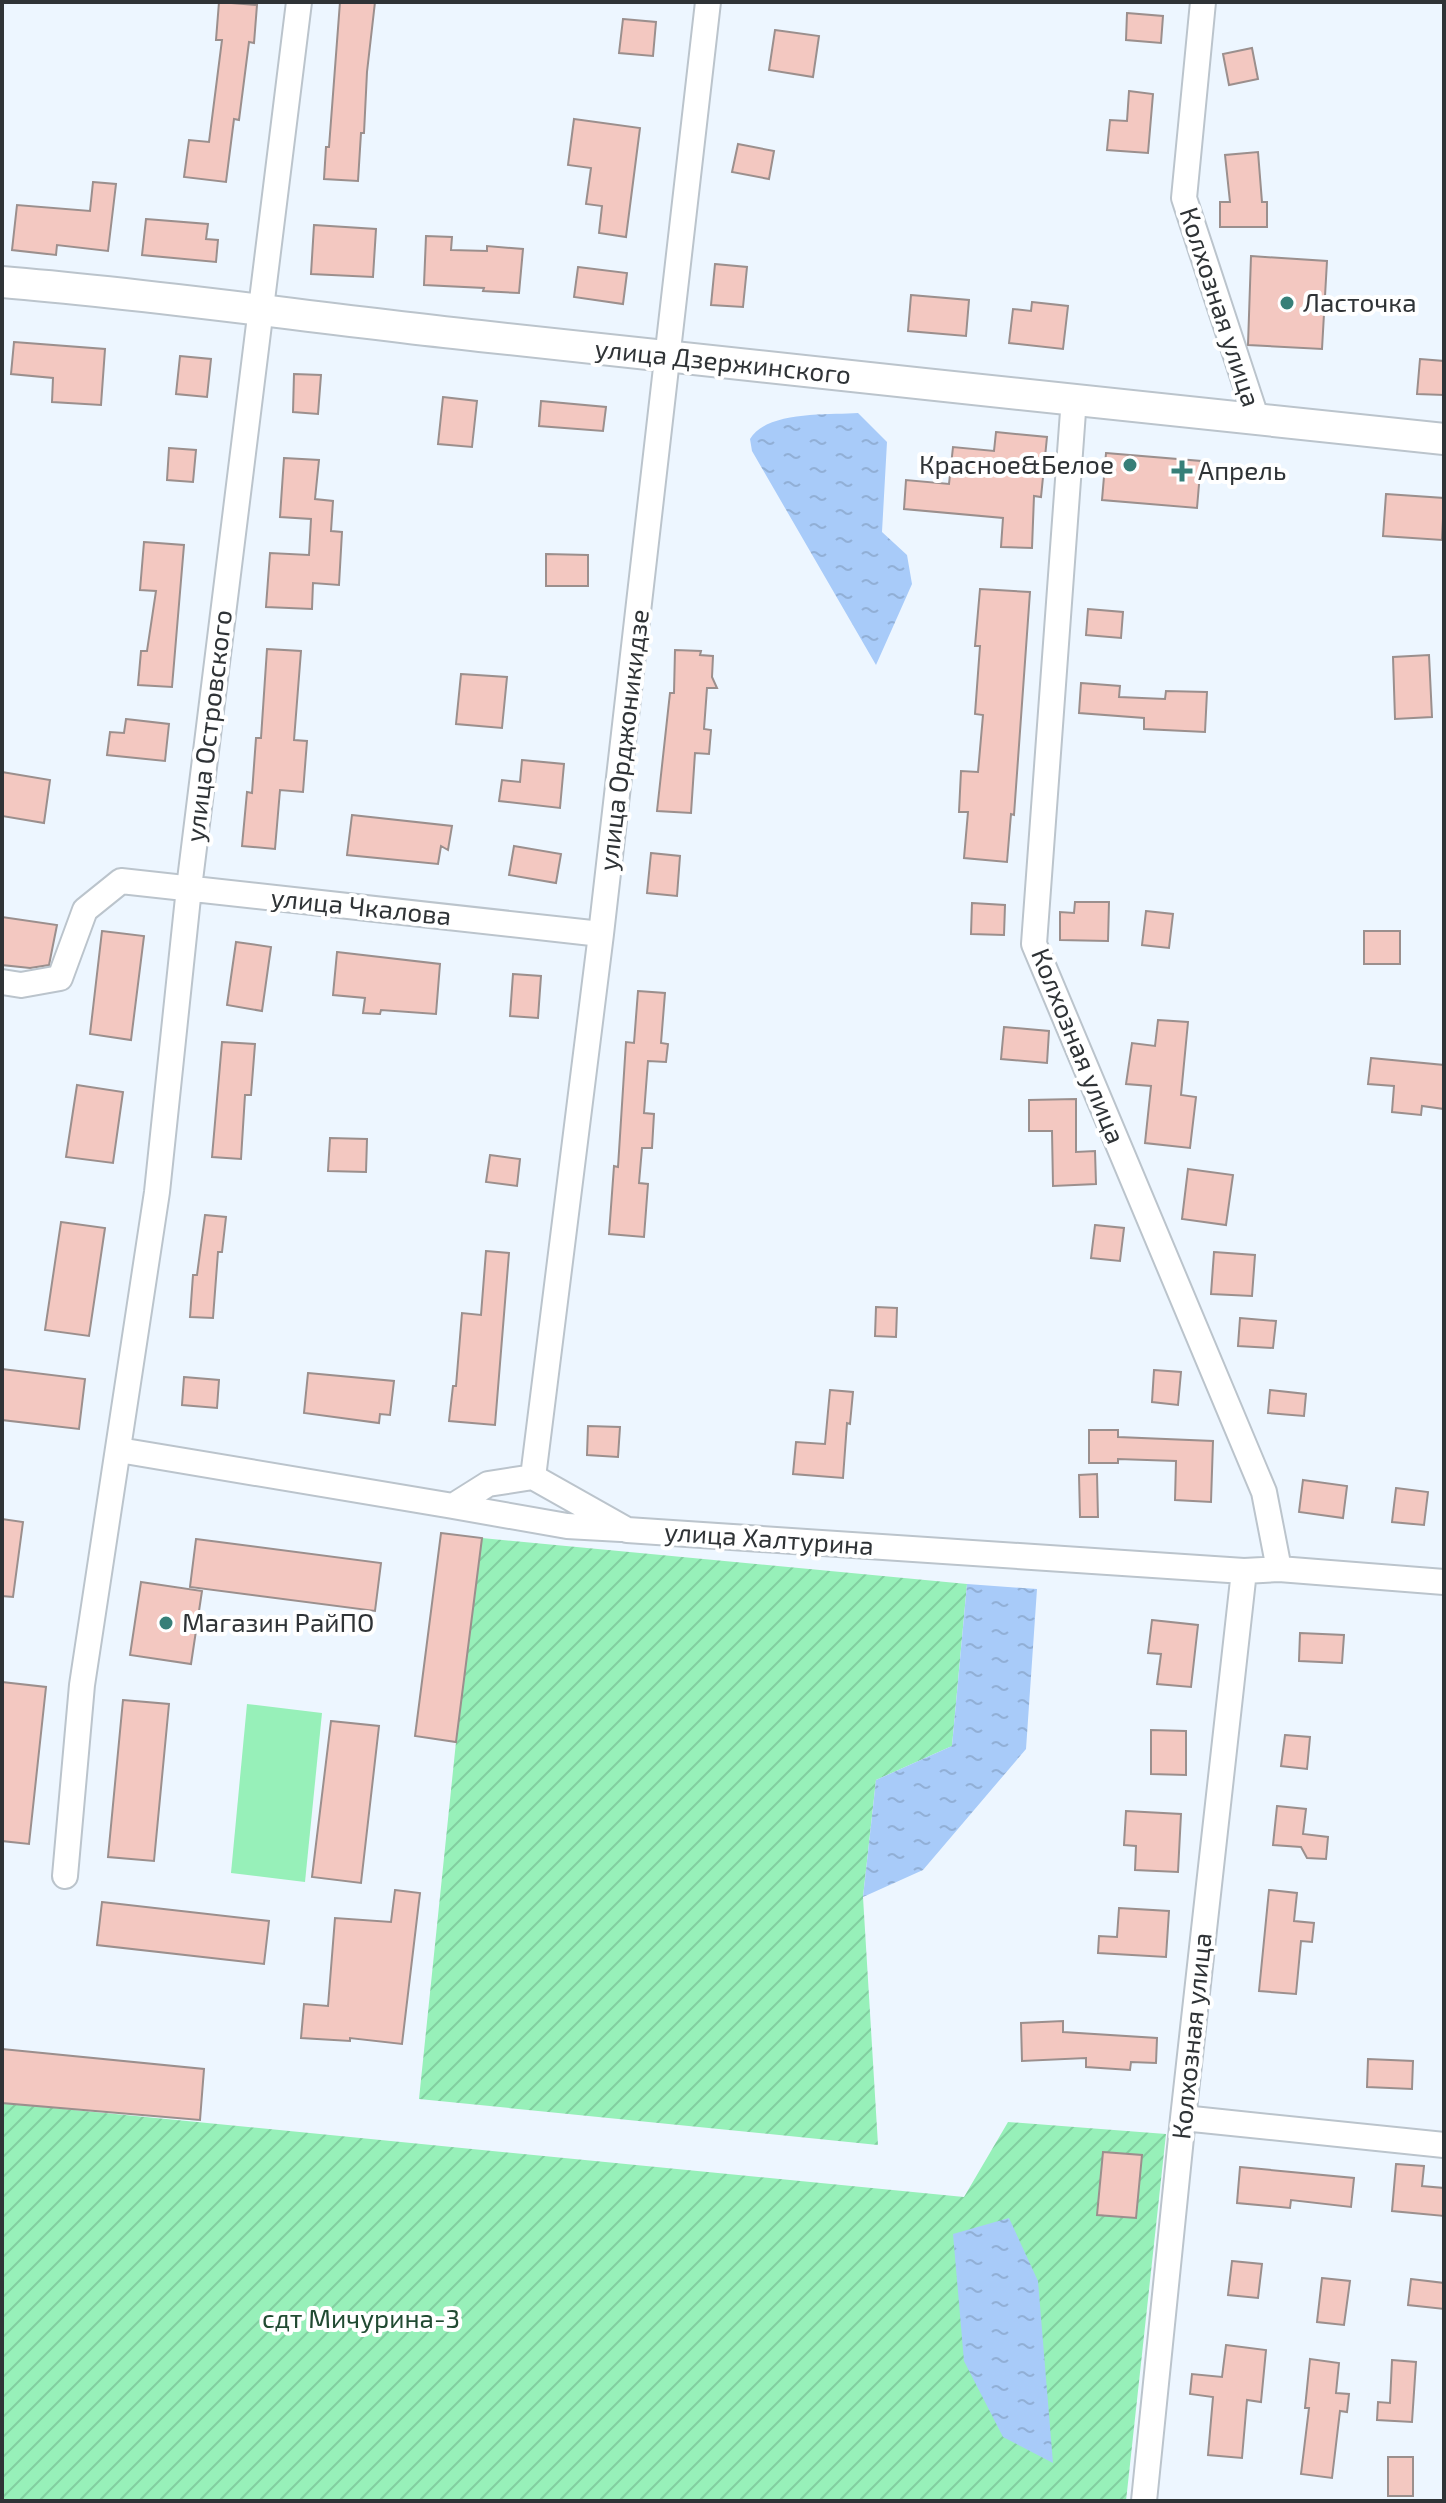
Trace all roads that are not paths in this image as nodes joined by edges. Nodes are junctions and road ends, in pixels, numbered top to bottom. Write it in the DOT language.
graph roads {
  1 [pos="299,2"];
  2 [pos="708,2"];
  3 [pos="1203,2"];
  4 [pos="2,282"];
  5 [pos="260,308"];
  6 [pos="669,357"];
  7 [pos="1074,398"];
  8 [pos="1257,420"];
  9 [pos="1444,439"];
  10 [pos="189,888"];
  11 [pos="601,934"];
  12 [pos="2,982"];
  13 [pos="119,1450"];
  14 [pos="533,1477"];
  15 [pos="453,1506"];
  16 [pos="627,1530"];
  17 [pos="1279,1569"];
  18 [pos="1244,1571"];
  19 [pos="1444,1582"];
  20 [pos="65,1876"];
  21 [pos="1183,2118"];
  22 [pos="1444,2145"];
  23 [pos="1144,2501"];
  1 -- 5 [label="street, улица Островского"];
  2 -- 6 [label="street, улица Орджоникидзе"];
  3 -- 8 [label="street, Колхозная улица"];
  4 -- 5 [label="street, улица Дзержинского"];
  5 -- 6 [label="street, улица Дзержинского"];
  5 -- 10 [label="street, улица Островского"];
  6 -- 7 [label="street, улица Дзержинского"];
  6 -- 11 [label="street, улица Орджоникидзе"];
  7 -- 8 [label="street, улица Дзержинского"];
  7 -- 17 [label="street, Колхозная улица"];
  8 -- 9 [label="street, улица Дзержинского"];
  10 -- 11 [label="street, улица Чкалова"];
  10 -- 12 [label="street, улица Чкалова"];
  10 -- 13 [label="street, улица Островского"];
  11 -- 14 [label="street, улица Орджоникидзе"];
  13 -- 15 [label="street"];
  13 -- 20 [label="street, улица Островского"];
  14 -- 15 [label="street"];
  14 -- 16 [label="street, улица Халтурина"];
  15 -- 16 [label="street"];
  16 -- 18 [label="street, улица Халтурина"];
  17 -- 18 [label="street, улица Халтурина"];
  17 -- 19 [label="street, улица Халтурина"];
  18 -- 21 [label="street, Колхозная улица"];
  21 -- 22 [label="street"];
  21 -- 23 [label="street, Колхозная улица"];
}
